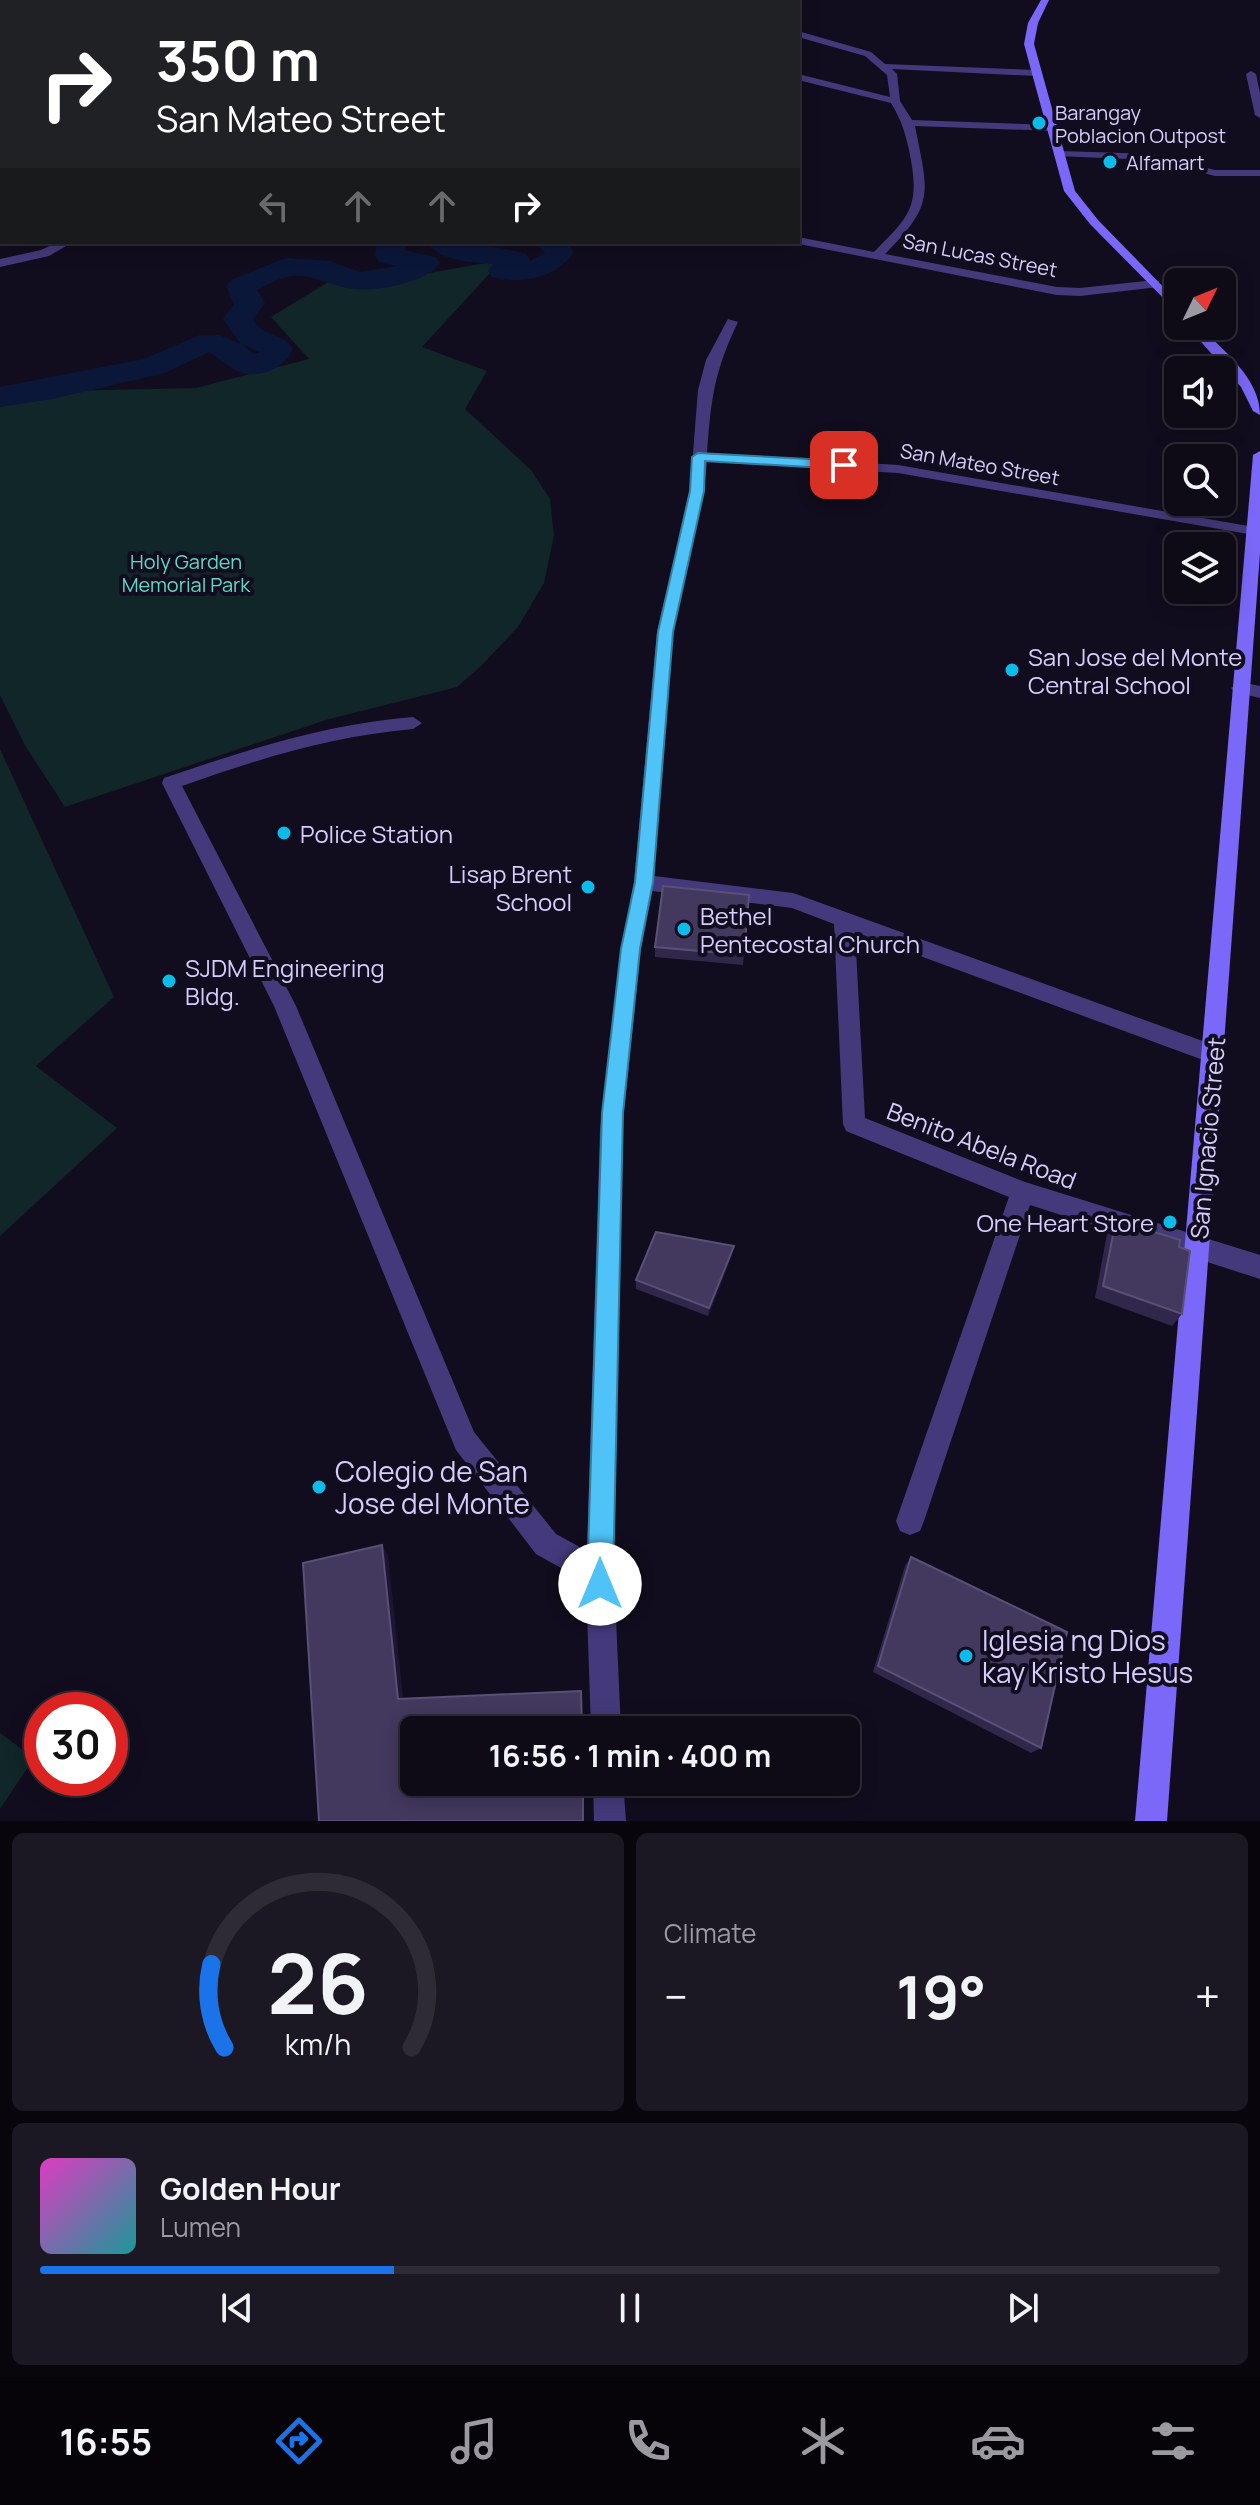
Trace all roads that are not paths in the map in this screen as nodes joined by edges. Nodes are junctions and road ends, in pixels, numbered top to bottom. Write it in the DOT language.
graph roads {
  1 [pos="1045,0"];
  2 [pos="800,35"];
  3 [pos="887,66"];
  4 [pos="1036,73"];
  5 [pos="1251,74"];
  6 [pos="800,77"];
  7 [pos="895,101"];
  8 [pos="1259,102"];
  9 [pos="1260,115"];
  10 [pos="909,123"];
  11 [pos="1055,128"];
  12 [pos="1061,154"];
  13 [pos="1260,173"];
  14 [pos="800,241"];
  15 [pos="63,244"];
  16 [pos="877,256"];
  17 [pos="0,263"];
  18 [pos="1155,284"];
  19 [pos="1164,294"];
  20 [pos="732,322"];
  21 [pos="1206,340"];
  22 [pos="1260,411"];
  23 [pos="1260,455"];
  24 [pos="698,457"];
  25 [pos="1254,530"];
  26 [pos="1250,690"];
  27 [pos="413,723"];
  28 [pos="644,882"];
  29 [pos="844,918"];
  30 [pos="1214,1055"];
  31 [pos="1023,1192"];
  32 [pos="1198,1248"];
  33 [pos="1260,1267"];
  34 [pos="910,1521"];
  35 [pos="600,1574"];
  36 [pos="605,1716"];
  37 [pos="609,1796"];
  38 [pos="610,1821"];
  39 [pos="1151,1821"];
  1 -- 4 [label="main road"];
  2 -- 3 [label="street"];
  3 -- 4 [label="street"];
  3 -- 7 [label="street"];
  4 -- 11 [label="main road"];
  5 -- 8 [label="street"];
  6 -- 7 [label="street"];
  7 -- 10 [label="street"];
  8 -- 9 [label="street"];
  10 -- 11 [label="street"];
  10 -- 16 [label="street"];
  11 -- 12 [label="main road"];
  12 -- 13 [label="street"];
  12 -- 18 [label="main road"];
  14 -- 16 [label="street, San Lucas Street"];
  15 -- 17 [label="street"];
  16 -- 18 [label="street, San Lucas Street"];
  18 -- 19 [label="main road"];
  20 -- 24 [label="street"];
  21 -- 22 [label="main road"];
  23 -- 25 [label="main road, San Ignacio Street"];
  24 -- 25 [label="street, San Mateo Street"];
  24 -- 28 [label="street"];
  25 -- 26 [label="main road, San Ignacio Street"];
  26 -- 30 [label="main road, San Ignacio Street"];
  27 -- 35 [label="street"];
  28 -- 29 [label="street"];
  28 -- 35 [label="street"];
  29 -- 30 [label="street"];
  29 -- 31 [label="street, Benito Abela Road"];
  30 -- 32 [label="main road, San Ignacio Street"];
  31 -- 32 [label="street, Benito Abela Road"];
  31 -- 34 [label="street"];
  32 -- 33 [label="street, Benito Abela Road"];
  32 -- 39 [label="main road, San Ignacio Street"];
  35 -- 36 [label="street"];
  37 -- 38 [label="street"];
}
